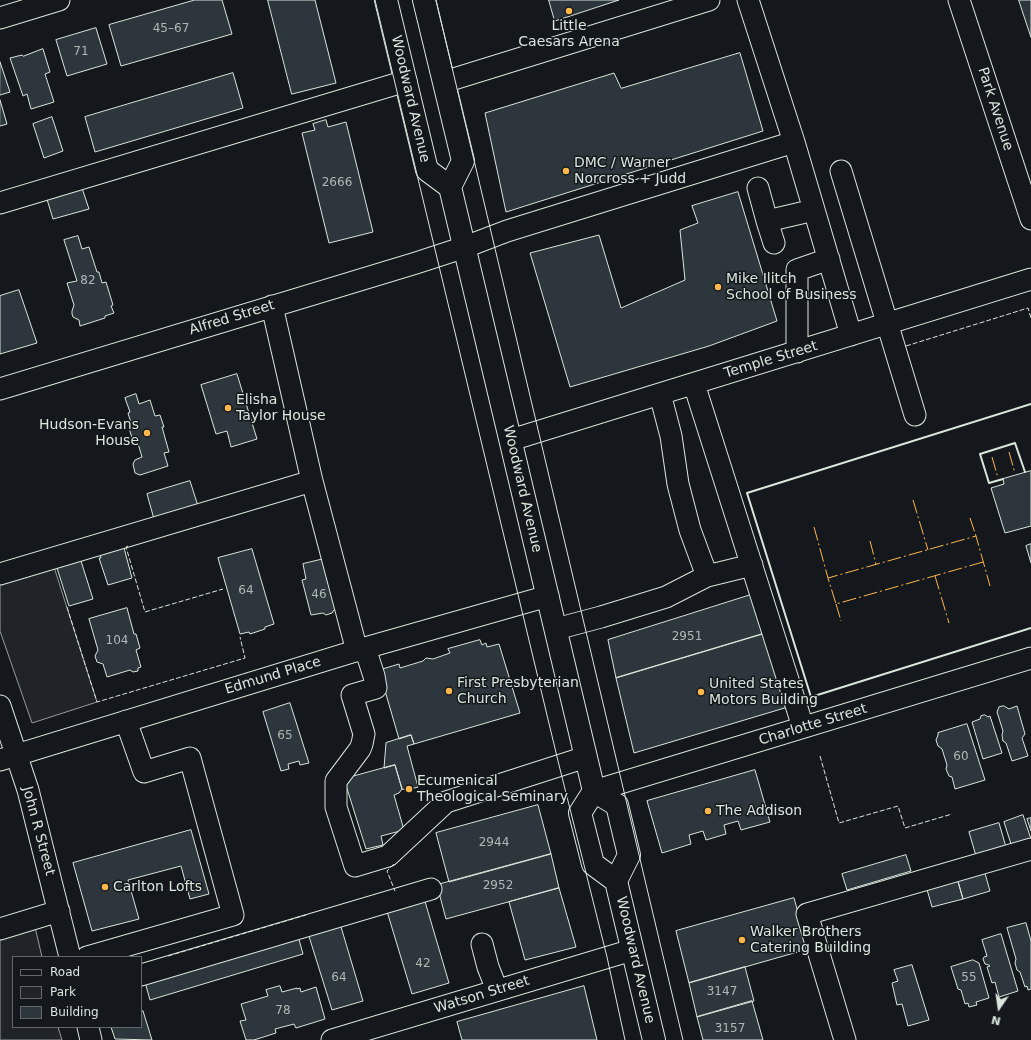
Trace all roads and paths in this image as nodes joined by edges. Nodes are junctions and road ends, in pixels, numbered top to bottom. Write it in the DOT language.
graph roads {
  1 [pos="59,0"];
  2 [pos="386,0"];
  3 [pos="424,0"];
  4 [pos="709,0"];
  5 [pos="748,0"];
  6 [pos="959,0"];
  7 [pos="0,18"];
  8 [pos="406,81"];
  9 [pos="444,82"];
  10 [pos="794,142"];
  11 [pos="841,171"];
  12 [pos="450,187"];
  13 [pos="758,188"];
  14 [pos="0,203"];
  15 [pos="814,210"];
  16 [pos="1031,218"];
  17 [pos="767,221"];
  18 [pos="774,243"];
  19 [pos="465,247"];
  20 [pos="829,259"];
  21 [pos="1031,279"];
  22 [pos="272,306"];
  23 [pos="888,323"];
  24 [pos="851,335"];
  25 [pos="797,352"];
  26 [pos="694,384"];
  27 [pos="0,389"];
  28 [pos="660,394"];
  29 [pos="915,415"];
  30 [pos="511,440"];
  31 [pos="312,481"];
  32 [pos="752,565"];
  33 [pos="0,574"];
  34 [pos="707,576"];
  35 [pos="548,596"];
  36 [pos="556,629"];
  37 [pos="361,650"];
  38 [pos="1031,658"];
  39 [pos="0,706"];
  40 [pos="126,721"];
  41 [pos="803,727"];
  42 [pos="8,757"];
  43 [pos="586,757"];
  44 [pos="594,791"];
  45 [pos="1031,849"];
  46 [pos="616,881"];
  47 [pos="431,889"];
  48 [pos="59,911"];
  49 [pos="0,929"];
  50 [pos="482,944"];
  51 [pos="632,950"];
  52 [pos="70,956"];
  53 [pos="90,956"];
  54 [pos="142,975"];
  55 [pos="497,990"];
  56 [pos="88,1028"];
  57 [pos="91,1040"];
  58 [pos="332,1040"];
  59 [pos="654,1040"];
  60 [pos="845,1040"];
  1 -- 7 [label="street"];
  2 -- 8 [label="main road, Woodward Avenue"];
  3 -- 9 [label="main road"];
  4 -- 9 [label="street"];
  5 -- 10 [label="street"];
  6 -- 16 [label="street, Park Avenue"];
  8 -- 12 [label="main road, Woodward Avenue"];
  8 -- 14 [label="street"];
  9 -- 12 [label="main road"];
  10 -- 15 [label="street"];
  10 -- 19 [label="street, Alfred Street"];
  11 -- 23 [label="street"];
  12 -- 19 [label="main road, Woodward Avenue"];
  13 -- 17 [label="street"];
  15 -- 17 [label="street"];
  15 -- 20 [label="street"];
  17 -- 18 [label="street"];
  19 -- 22 [label="street, Alfred Street"];
  19 -- 30 [label="main road, Woodward Avenue"];
  20 -- 24 [label="street"];
  20 -- 25 [label="street"];
  21 -- 23 [label="street, Temple Street"];
  22 -- 27 [label="street, Alfred Street"];
  22 -- 31 [label="street"];
  23 -- 24 [label="street, Temple Street"];
  23 -- 29 [label="street"];
  24 -- 25 [label="street, Temple Street"];
  25 -- 26 [label="street, Temple Street"];
  26 -- 28 [label="street, Temple Street"];
  26 -- 32 [label="street"];
  28 -- 30 [label="street, Temple Street"];
  28 -- 34 [label="street"];
  30 -- 35 [label="main road, Woodward Avenue"];
  31 -- 33 [label="street"];
  31 -- 37 [label="street"];
  32 -- 34 [label="street"];
  32 -- 41 [label="street"];
  34 -- 36 [label="street"];
  35 -- 36 [label="main road, Woodward Avenue"];
  35 -- 37 [label="street, Edmund Place"];
  36 -- 43 [label="main road, Woodward Avenue"];
  37 -- 40 [label="street, Edmund Place"];
  37 -- 43 [label="street"];
  38 -- 41 [label="street, Charlotte Street"];
  39 -- 42 [label="street, John R Street"];
  40 -- 42 [label="street, Edmund Place"];
  40 -- 53 [label="street"];
  41 -- 44 [label="street, Charlotte Street"];
  42 -- 48 [label="street, John R Street"];
  43 -- 44 [label="main road, Woodward Avenue"];
  44 -- 46 [label="main road, Woodward Avenue"];
  44 -- 46 [label="main road, Woodward Avenue"];
  45 -- 60 [label="street"];
  46 -- 51 [label="main road, Woodward Avenue"];
  47 -- 54 [label="street"];
  48 -- 49 [label="street"];
  48 -- 52 [label="street, John R Street"];
  50 -- 55 [label="street"];
  51 -- 55 [label="street, Watson Street"];
  51 -- 59 [label="main road, Woodward Avenue"];
  55 -- 58 [label="street, Watson Street"];
  56 -- 57 [label="street"];
}
